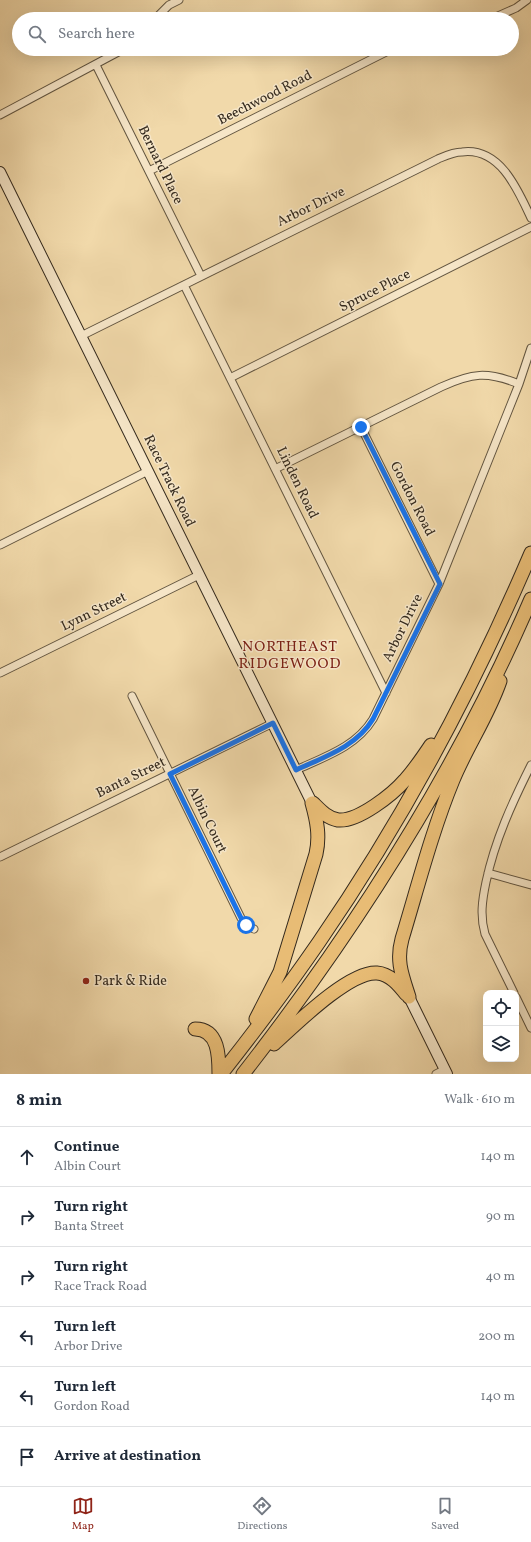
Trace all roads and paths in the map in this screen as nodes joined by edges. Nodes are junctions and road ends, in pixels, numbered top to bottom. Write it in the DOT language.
graph roads {
  1 [pos="179,0"];
  2 [pos="527,0"];
  3 [pos="162,12"];
  4 [pos="507,12"];
  5 [pos="112,56"];
  6 [pos="378,56"];
  7 [pos="96,65"];
  8 [pos="0,115"];
  9 [pos="149,171"];
  10 [pos="0,172"];
  11 [pos="531,218"];
  12 [pos="531,227"];
  13 [pos="201,276"];
  14 [pos="184,284"];
  15 [pos="81,336"];
  16 [pos="531,348"];
  17 [pos="230,378"];
  18 [pos="519,384"];
  19 [pos="361,427"];
  20 [pos="276,469"];
  21 [pos="148,471"];
  22 [pos="0,545"];
  23 [pos="531,553"];
  24 [pos="199,575"];
  25 [pos="440,584"];
  26 [pos="531,599"];
  27 [pos="517,632"];
  28 [pos="0,672"];
  29 [pos="386,693"];
  30 [pos="132,696"];
  31 [pos="460,705"];
  32 [pos="273,723"];
  33 [pos="531,765"];
  34 [pos="296,770"];
  35 [pos="170,774"];
  36 [pos="528,778"];
  37 [pos="312,803"];
  38 [pos="0,857"];
  39 [pos="488,874"];
  40 [pos="531,885"];
  41 [pos="254,929"];
  42 [pos="513,990"];
  43 [pos="409,997"];
  44 [pos="519,1003"];
  45 [pos="531,1028"];
  46 [pos="195,1029"];
  47 [pos="237,1053"];
  48 [pos="252,1063"];
  49 [pos="442,1073"];
  50 [pos="220,1074"];
  51 [pos="243,1074"];
  1 -- 3 [label="street"];
  2 -- 4 [label="street"];
  5 -- 7 [label="street"];
  6 -- 9 [label="street, Beechwood Road"];
  7 -- 8 [label="street"];
  7 -- 9 [label="street, Bernard Place"];
  9 -- 13 [label="street, Bernard Place"];
  10 -- 15 [label="street, Race Track Road"];
  11 -- 13 [label="street, Arbor Drive"];
  12 -- 17 [label="street, Spruce Place"];
  13 -- 14 [label="street, Arbor Drive"];
  14 -- 15 [label="street, Arbor Drive"];
  14 -- 17 [label="street, Linden Road"];
  15 -- 21 [label="street, Race Track Road"];
  16 -- 18 [label="street, Arbor Drive"];
  17 -- 20 [label="street, Linden Road"];
  18 -- 19 [label="street"];
  18 -- 25 [label="street, Arbor Drive"];
  19 -- 20 [label="street"];
  19 -- 25 [label="street, Gordon Road"];
  20 -- 29 [label="street, Linden Road"];
  21 -- 22 [label="street"];
  21 -- 24 [label="street, Race Track Road"];
  23 -- 31 [label="highway"];
  24 -- 28 [label="street, Lynn Street"];
  24 -- 32 [label="street, Race Track Road"];
  25 -- 29 [label="street, Arbor Drive"];
  26 -- 27 [label="highway"];
  27 -- 43 [label="highway"];
  27 -- 48 [label="highway"];
  29 -- 34 [label="street, Arbor Drive"];
  30 -- 35 [label="street, Albin Court"];
  31 -- 37 [label="highway"];
  31 -- 47 [label="highway"];
  32 -- 34 [label="street, Race Track Road"];
  32 -- 35 [label="street, Banta Street"];
  33 -- 36 [label="street"];
  34 -- 37 [label="street, Race Track Road"];
  35 -- 38 [label="street, Banta Street"];
  35 -- 41 [label="street, Albin Court"];
  36 -- 39 [label="street"];
  37 -- 47 [label="highway"];
  39 -- 40 [label="street"];
  39 -- 42 [label="street"];
  43 -- 48 [label="highway"];
  43 -- 49 [label="street"];
  44 -- 45 [label="street"];
  46 -- 50 [label="highway"];
  47 -- 50 [label="highway"];
  48 -- 51 [label="highway"];
}
